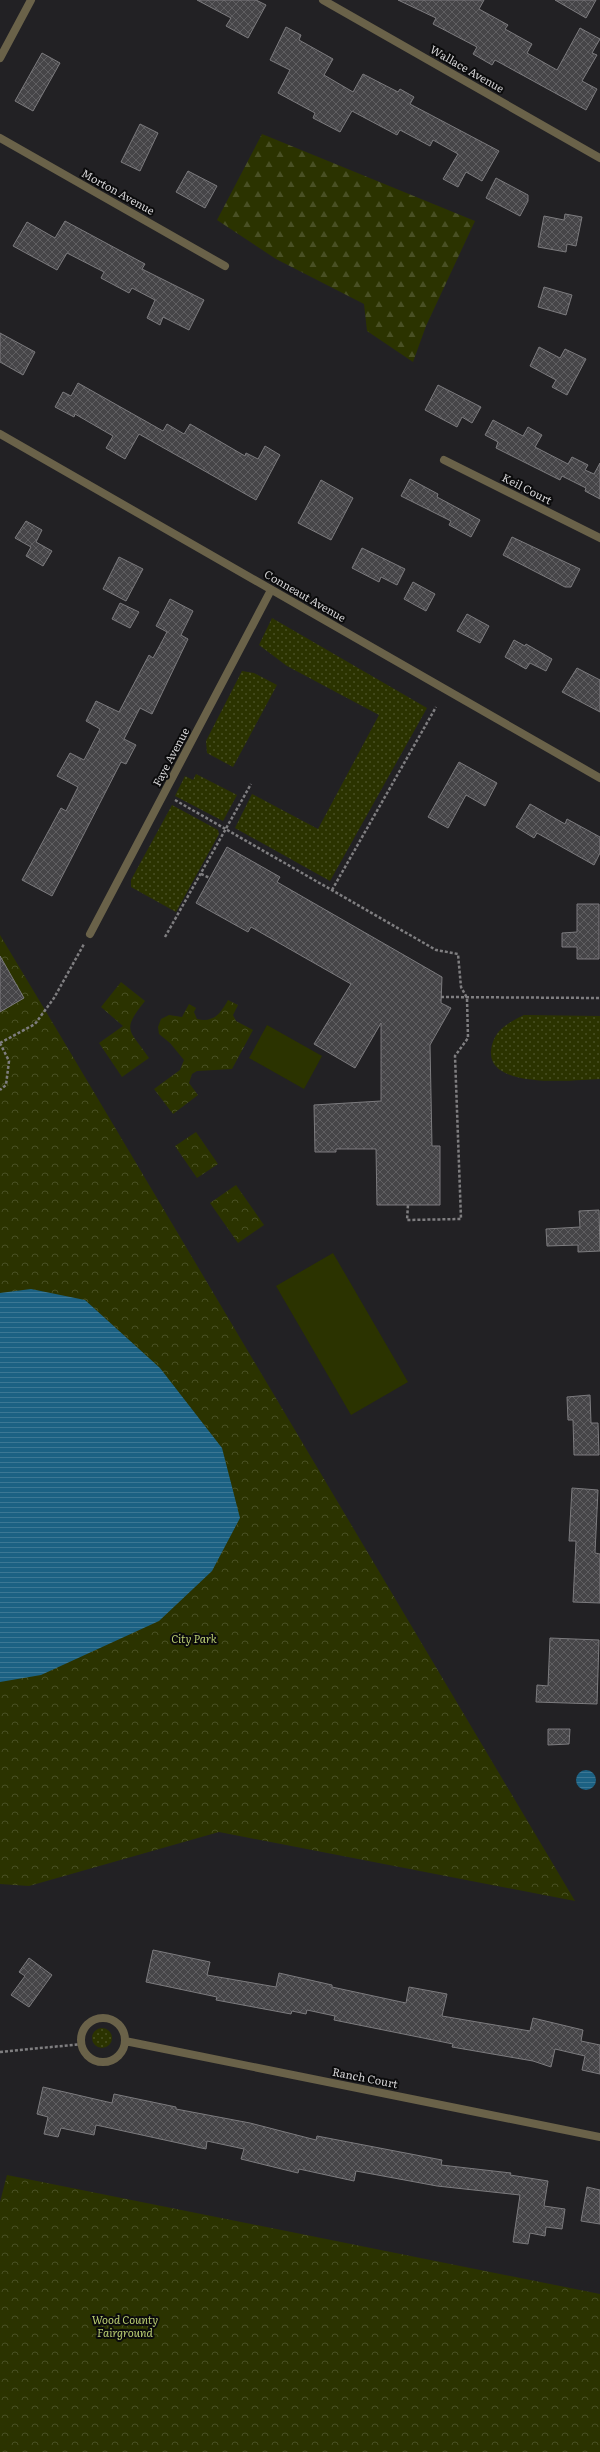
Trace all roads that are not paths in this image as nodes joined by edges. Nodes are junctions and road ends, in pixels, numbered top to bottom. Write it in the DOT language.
graph roads {
  1 [pos="31,0"];
  2 [pos="323,0"];
  3 [pos="0,58"];
  4 [pos="0,138"];
  5 [pos="600,158"];
  6 [pos="225,266"];
  7 [pos="0,434"];
  8 [pos="444,460"];
  9 [pos="600,538"];
  10 [pos="271,590"];
  11 [pos="600,778"];
  12 [pos="90,934"];
  13 [pos="125,2041"];
  14 [pos="600,2137"];
  1 -- 3 [label="street"];
  2 -- 5 [label="street, Wallace Avenue"];
  4 -- 6 [label="street, Morton Avenue"];
  7 -- 10 [label="street, Conneaut Avenue"];
  8 -- 9 [label="street, Keil Court"];
  10 -- 11 [label="street, Conneaut Avenue"];
  10 -- 12 [label="street, Faye Avenue"];
  13 -- 13 [label="street"];
  13 -- 14 [label="street, Ranch Court"];
}
